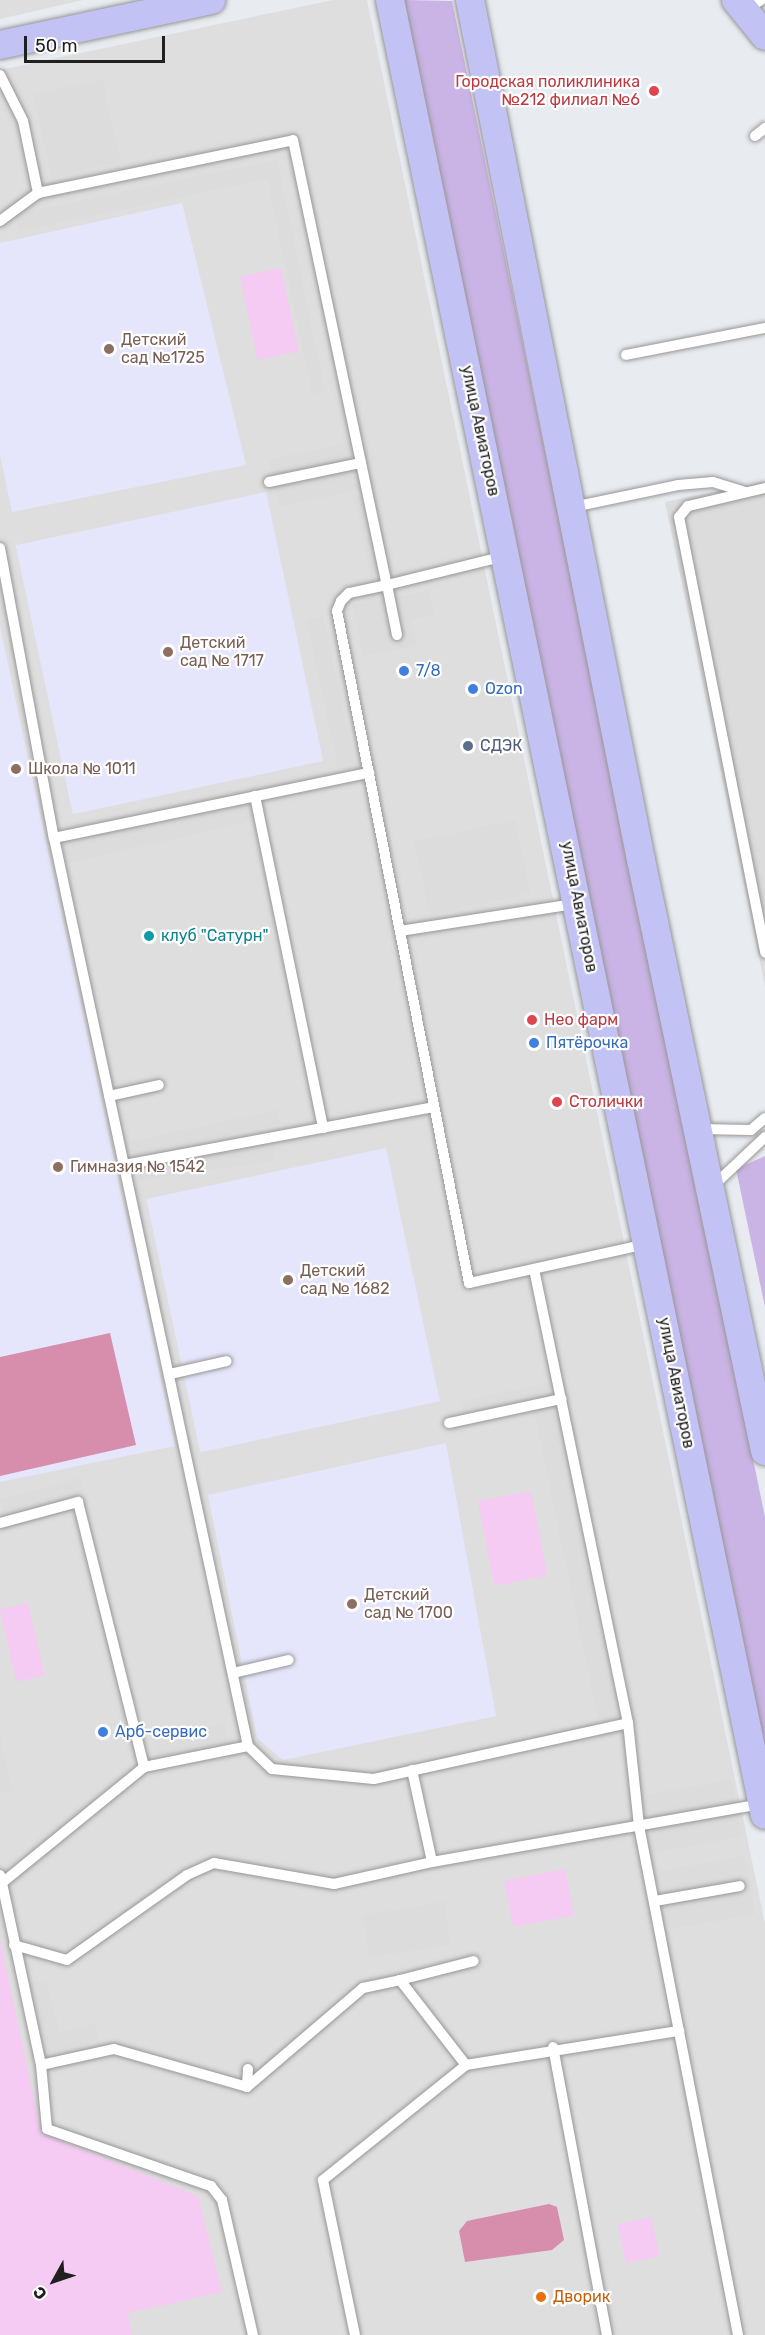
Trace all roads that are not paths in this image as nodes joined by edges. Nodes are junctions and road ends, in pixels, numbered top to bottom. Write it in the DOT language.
graph roads {
  1 [pos="211,0"];
  2 [pos="390,0"];
  3 [pos="470,0"];
  4 [pos="747,3"];
  5 [pos="131,9"];
  6 [pos="765,36"];
  7 [pos="0,45"];
  8 [pos="0,75"];
  9 [pos="765,128"];
  10 [pos="755,136"];
  11 [pos="38,193"];
  12 [pos="0,220"];
  13 [pos="765,328"];
  14 [pos="626,355"];
  15 [pos="362,463"];
  16 [pos="269,482"];
  17 [pos="765,488"];
  18 [pos="746,492"];
  19 [pos="572,507"];
  20 [pos="0,548"];
  21 [pos="506,556"];
  22 [pos="387,585"];
  23 [pos="397,635"];
  24 [pos="369,773"];
  25 [pos="255,796"];
  26 [pos="54,838"];
  27 [pos="578,903"];
  28 [pos="400,930"];
  29 [pos="765,954"];
  30 [pos="159,1086"];
  31 [pos="109,1096"];
  32 [pos="434,1107"];
  33 [pos="765,1118"];
  34 [pos="323,1128"];
  35 [pos="699,1129"];
  36 [pos="765,1137"];
  37 [pos="124,1166"];
  38 [pos="711,1188"];
  39 [pos="648,1244"];
  40 [pos="534,1270"];
  41 [pos="227,1361"];
  42 [pos="170,1374"];
  43 [pos="561,1399"];
  44 [pos="449,1423"];
  45 [pos="765,1451"];
  46 [pos="0,1523"];
  47 [pos="289,1660"];
  48 [pos="233,1673"];
  49 [pos="628,1723"];
  50 [pos="248,1746"];
  51 [pos="144,1767"];
  52 [pos="412,1770"];
  53 [pos="764,1809"];
  54 [pos="639,1826"];
  55 [pos="432,1862"];
  56 [pos="1,1879"];
  57 [pos="740,1886"];
  58 [pos="655,1901"];
  59 [pos="14,1945"];
  60 [pos="474,1961"];
  61 [pos="400,1980"];
  62 [pos="679,2031"];
  63 [pos="553,2047"];
  64 [pos="41,2065"];
  65 [pos="466,2065"];
  66 [pos="248,2069"];
  67 [pos="247,2087"];
  68 [pos="253,2335"];
  69 [pos="355,2335"];
  70 [pos="607,2335"];
  71 [pos="738,2335"];
  1 -- 5 [label="street"];
  2 -- 21 [label="street, улица Авиаторов"];
  3 -- 19 [label="street"];
  4 -- 6 [label="street"];
  5 -- 7 [label="street"];
  8 -- 11 [label="lane"];
  9 -- 10 [label="lane"];
  11 -- 12 [label="lane"];
  11 -- 15 [label="lane"];
  13 -- 14 [label="lane"];
  15 -- 16 [label="lane"];
  15 -- 22 [label="lane"];
  17 -- 18 [label="lane"];
  18 -- 19 [label="lane"];
  18 -- 29 [label="lane"];
  19 -- 35 [label="street"];
  20 -- 26 [label="lane"];
  21 -- 22 [label="lane"];
  21 -- 27 [label="street, улица Авиаторов"];
  22 -- 23 [label="lane"];
  22 -- 24 [label="lane"];
  24 -- 25 [label="lane"];
  24 -- 28 [label="lane"];
  25 -- 26 [label="lane"];
  25 -- 34 [label="lane"];
  26 -- 31 [label="lane"];
  27 -- 28 [label="lane"];
  27 -- 39 [label="street, улица Авиаторов"];
  28 -- 32 [label="lane"];
  30 -- 31 [label="lane"];
  31 -- 37 [label="lane"];
  32 -- 34 [label="lane"];
  32 -- 40 [label="lane"];
  33 -- 35 [label="lane"];
  34 -- 37 [label="lane"];
  35 -- 38 [label="street"];
  36 -- 38 [label="lane"];
  37 -- 42 [label="lane"];
  38 -- 45 [label="street"];
  39 -- 40 [label="lane"];
  39 -- 53 [label="street, улица Авиаторов"];
  40 -- 43 [label="lane"];
  41 -- 42 [label="lane"];
  42 -- 48 [label="lane"];
  43 -- 44 [label="lane"];
  43 -- 49 [label="lane"];
  46 -- 51 [label="lane"];
  47 -- 48 [label="lane"];
  48 -- 50 [label="lane"];
  49 -- 52 [label="lane"];
  49 -- 54 [label="lane"];
  50 -- 51 [label="lane"];
  50 -- 52 [label="lane"];
  51 -- 56 [label="lane"];
  52 -- 55 [label="lane"];
  53 -- 54 [label="lane"];
  54 -- 55 [label="lane"];
  54 -- 58 [label="lane"];
  55 -- 59 [label="lane"];
  56 -- 59 [label="lane"];
  57 -- 58 [label="lane"];
  58 -- 62 [label="lane"];
  59 -- 64 [label="lane"];
  60 -- 61 [label="lane"];
  61 -- 65 [label="lane"];
  61 -- 67 [label="lane"];
  62 -- 63 [label="lane"];
  62 -- 71 [label="lane"];
  63 -- 65 [label="lane"];
  63 -- 70 [label="lane"];
  64 -- 67 [label="lane"];
  64 -- 68 [label="lane"];
  65 -- 69 [label="lane"];
  66 -- 67 [label="lane"];
}
